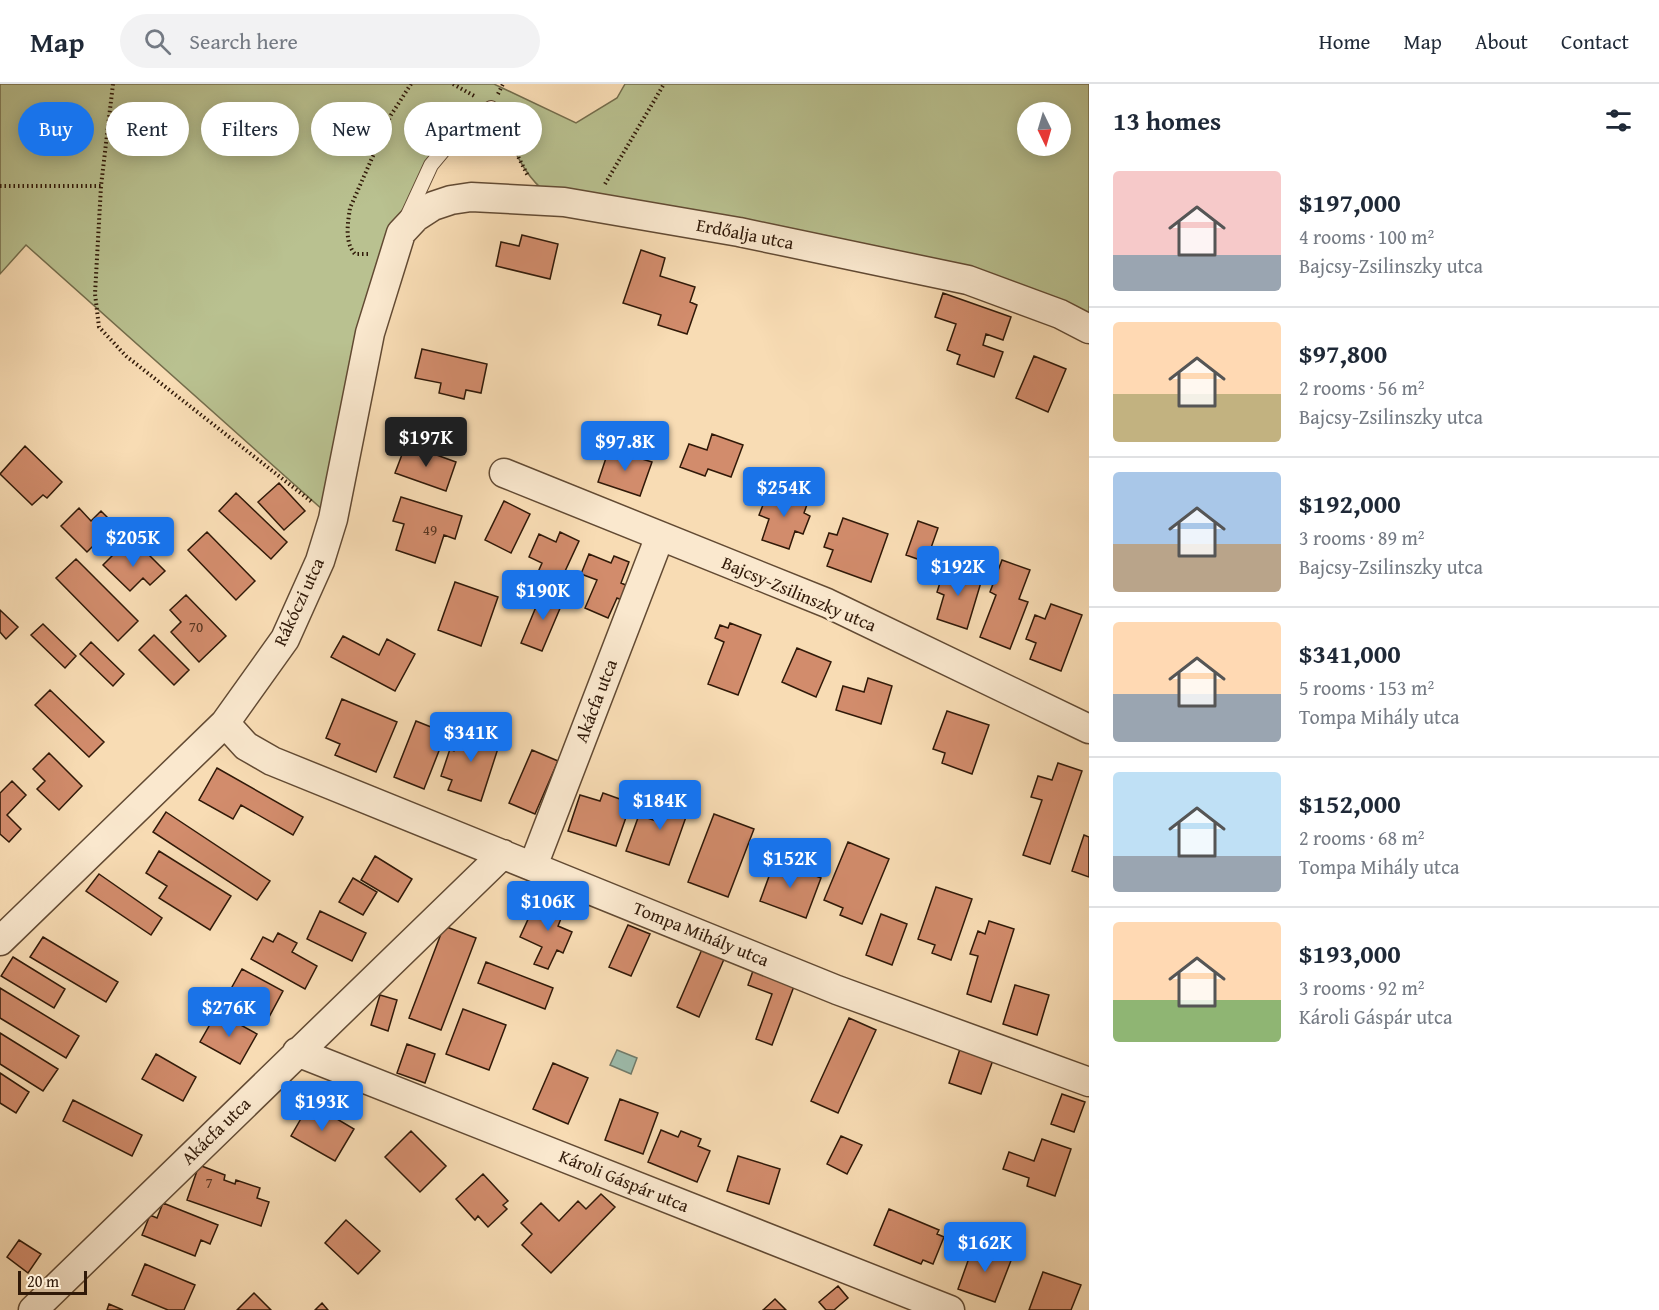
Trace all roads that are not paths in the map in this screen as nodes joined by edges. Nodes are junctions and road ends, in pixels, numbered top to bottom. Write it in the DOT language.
graph roads {
  1 [pos="438,156"];
  2 [pos="401,233"];
  3 [pos="1089,329"];
  4 [pos="504,473"];
  5 [pos="660,536"];
  6 [pos="225,723"];
  7 [pos="1089,729"];
  8 [pos="503,854"];
  9 [pos="533,866"];
  10 [pos="0,941"];
  11 [pos="297,1052"];
  12 [pos="1089,1082"];
  13 [pos="33,1310"];
  14 [pos="950,1310"];
  1 -- 2 [label="lane"];
  2 -- 3 [label="street, Erdőalja utca"];
  2 -- 6 [label="street, Rákóczi utca"];
  4 -- 5 [label="street, Bajcsy-Zsilinszky utca"];
  5 -- 7 [label="street, Bajcsy-Zsilinszky utca"];
  5 -- 9 [label="street, Akácfa utca"];
  6 -- 8 [label="street, Tompa Mihály utca"];
  6 -- 10 [label="street, Rákóczi utca"];
  8 -- 9 [label="street, Tompa Mihály utca"];
  8 -- 11 [label="street, Akácfa utca"];
  9 -- 12 [label="street, Tompa Mihály utca"];
  11 -- 13 [label="street, Akácfa utca"];
  11 -- 14 [label="street, Károli Gáspár utca"];
}
